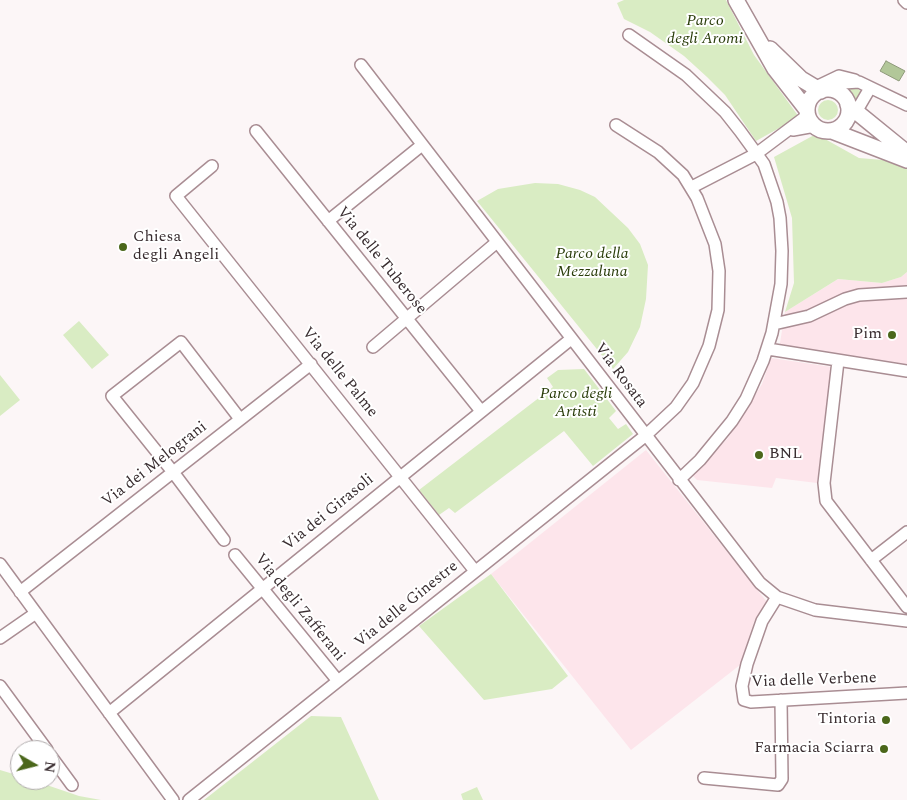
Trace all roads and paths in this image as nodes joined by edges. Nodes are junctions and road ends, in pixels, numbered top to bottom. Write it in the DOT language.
graph roads {
  1 [pos="736,0"];
  2 [pos="629,36"];
  3 [pos="758,38"];
  4 [pos="361,65"];
  5 [pos="870,88"];
  6 [pos="823,89"];
  7 [pos="907,105"];
  8 [pos="852,109"];
  9 [pos="810,117"];
  10 [pos="616,125"];
  11 [pos="832,130"];
  12 [pos="256,131"];
  13 [pos="422,145"];
  14 [pos="907,153"];
  15 [pos="756,154"];
  16 [pos="907,160"];
  17 [pos="212,166"];
  18 [pos="692,187"];
  19 [pos="328,221"];
  20 [pos="497,242"];
  21 [pos="907,292"];
  22 [pos="406,318"];
  23 [pos="774,324"];
  24 [pos="571,339"];
  25 [pos="373,347"];
  26 [pos="768,350"];
  27 [pos="838,361"];
  28 [pos="311,364"];
  29 [pos="907,371"];
  30 [pos="481,411"];
  31 [pos="240,419"];
  32 [pos="645,436"];
  33 [pos="173,472"];
  34 [pos="401,476"];
  35 [pos="679,480"];
  36 [pos="907,532"];
  37 [pos="224,540"];
  38 [pos="235,556"];
  39 [pos="871,560"];
  40 [pos="0,564"];
  41 [pos="475,571"];
  42 [pos="261,589"];
  43 [pos="20,592"];
  44 [pos="777,597"];
  45 [pos="907,607"];
  46 [pos="36,614"];
  47 [pos="907,621"];
  48 [pos="0,638"];
  49 [pos="338,681"];
  50 [pos="0,686"];
  51 [pos="907,693"];
  52 [pos="781,700"];
  53 [pos="109,713"];
  54 [pos="40,740"];
  55 [pos="60,769"];
  56 [pos="704,778"];
  57 [pos="72,785"];
  58 [pos="173,800"];
  59 [pos="189,800"];
  1 -- 3 [label="main road"];
  2 -- 15 [label="street"];
  3 -- 6 [label="main road"];
  3 -- 9 [label="main road"];
  4 -- 13 [label="street, Via Rosata"];
  5 -- 6 [label="street"];
  5 -- 7 [label="street"];
  5 -- 8 [label="street"];
  6 -- 8 [label="main road"];
  6 -- 9 [label="main road"];
  8 -- 11 [label="main road"];
  8 -- 14 [label="main road"];
  9 -- 11 [label="main road"];
  9 -- 15 [label="street"];
  10 -- 18 [label="street"];
  11 -- 16 [label="main road"];
  12 -- 19 [label="street, Via delle Tuberose"];
  13 -- 19 [label="street"];
  13 -- 20 [label="street, Via Rosata"];
  15 -- 18 [label="street"];
  15 -- 23 [label="street"];
  17 -- 28 [label="street, Via delle Palme"];
  18 -- 32 [label="street, Via delle Ginestre"];
  19 -- 22 [label="street, Via delle Tuberose"];
  20 -- 22 [label="street"];
  20 -- 24 [label="street, Via Rosata"];
  21 -- 23 [label="street"];
  22 -- 25 [label="street"];
  22 -- 30 [label="street, Via delle Tuberose"];
  23 -- 26 [label="street"];
  24 -- 30 [label="street, Via dei Girasoli"];
  24 -- 32 [label="street, Via Rosata"];
  26 -- 27 [label="street"];
  26 -- 35 [label="street"];
  27 -- 29 [label="street"];
  27 -- 39 [label="street"];
  28 -- 31 [label="street, Via dei Melograni"];
  28 -- 34 [label="street, Via delle Palme"];
  30 -- 34 [label="street, Via dei Girasoli"];
  31 -- 33 [label="street, Via dei Melograni"];
  31 -- 33 [label="street"];
  32 -- 35 [label="street, Via Rosata"];
  32 -- 41 [label="street, Via delle Ginestre"];
  33 -- 37 [label="street"];
  33 -- 43 [label="street, Via dei Melograni"];
  34 -- 41 [label="street, Via delle Palme"];
  34 -- 42 [label="street, Via dei Girasoli"];
  35 -- 44 [label="street, Via Rosata"];
  36 -- 39 [label="street"];
  38 -- 42 [label="street, Via degli Zafferani"];
  39 -- 45 [label="street"];
  40 -- 43 [label="street"];
  41 -- 49 [label="street, Via delle Ginestre"];
  42 -- 49 [label="street, Via degli Zafferani"];
  42 -- 53 [label="street, Via dei Girasoli"];
  43 -- 46 [label="street"];
  44 -- 47 [label="street, Via Rosata"];
  44 -- 52 [label="street, Via delle Verbene"];
  46 -- 48 [label="street"];
  46 -- 53 [label="street"];
  49 -- 59 [label="street, Via delle Ginestre"];
  50 -- 54 [label="street"];
  51 -- 52 [label="street, Via delle Verbene"];
  52 -- 56 [label="street"];
  53 -- 58 [label="street"];
  55 -- 57 [label="street"];
}
